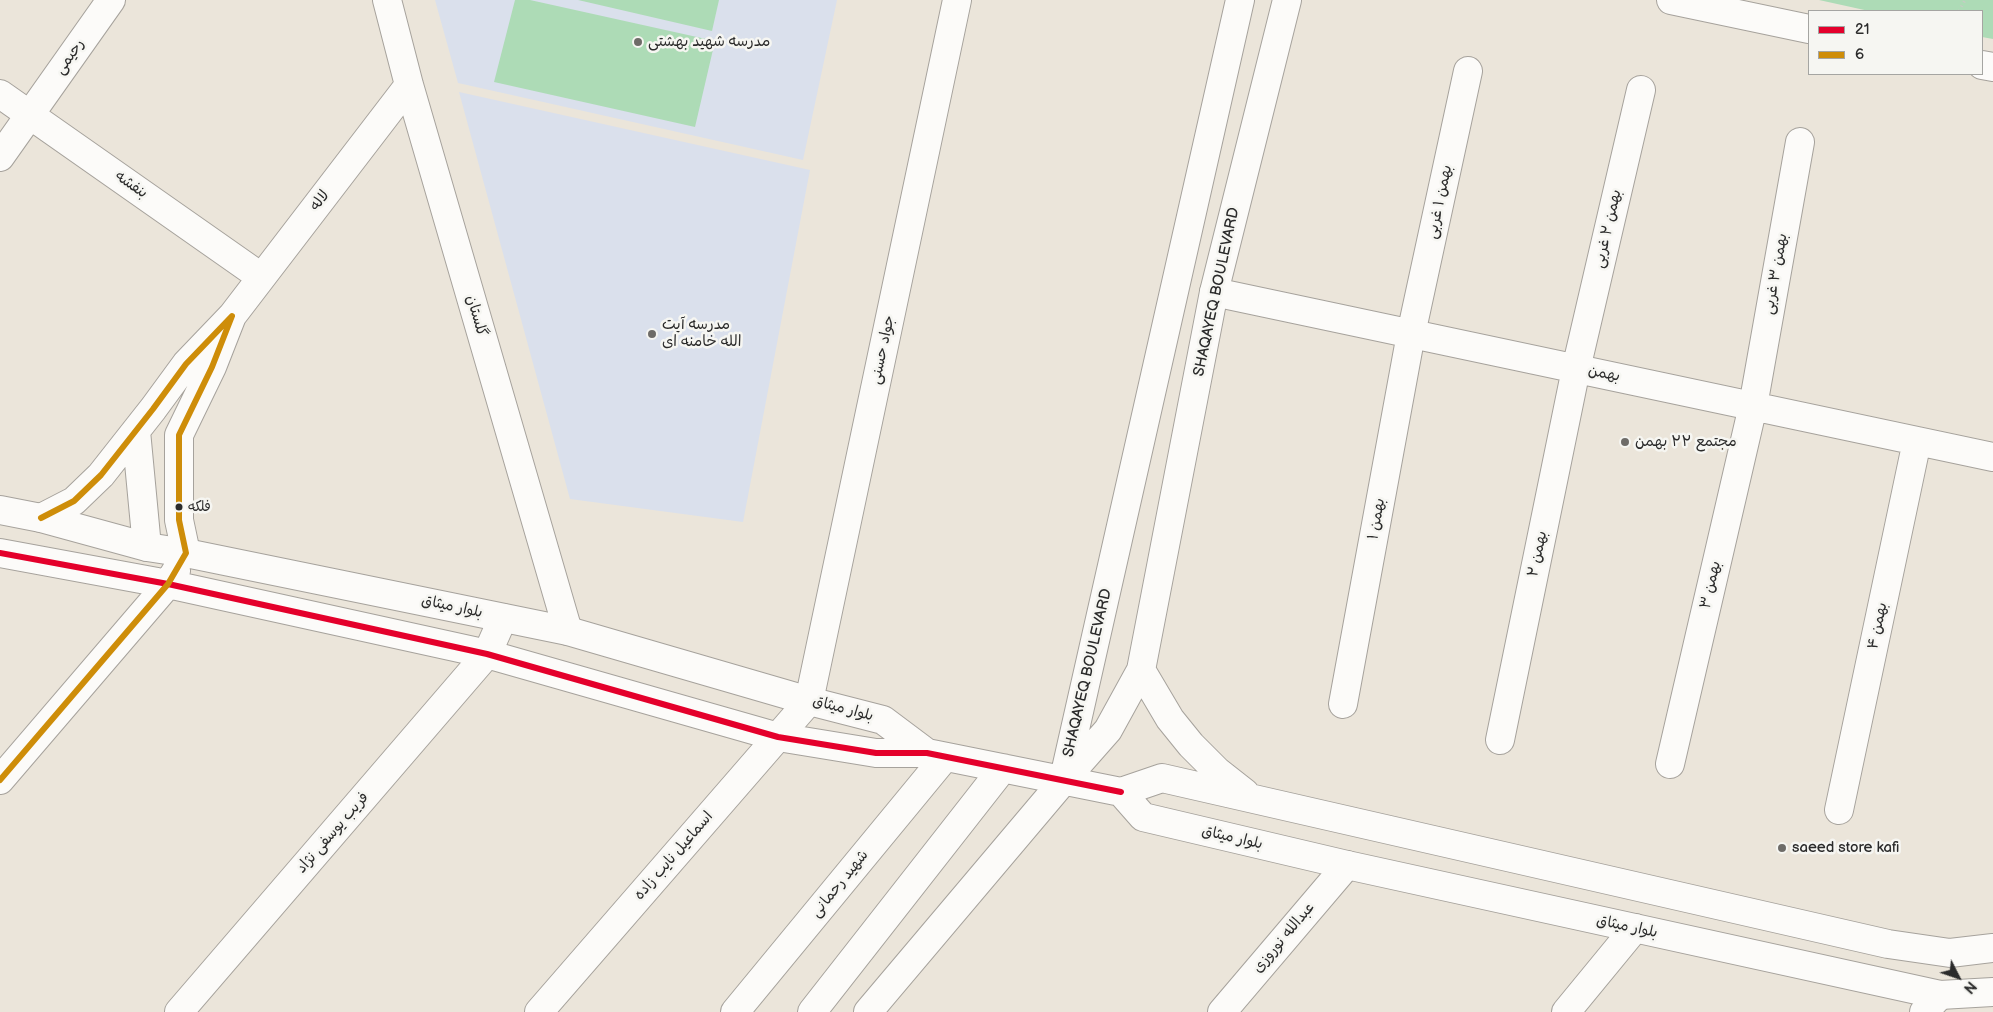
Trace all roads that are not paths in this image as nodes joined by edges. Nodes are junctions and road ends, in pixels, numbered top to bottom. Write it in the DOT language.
graph roads {
  1 [pos="111,0"];
  2 [pos="387,0"];
  3 [pos="958,0"];
  4 [pos="1240,0"];
  5 [pos="1287,0"];
  6 [pos="1671,0"];
  7 [pos="1808,29"];
  8 [pos="1468,71"];
  9 [pos="409,85"];
  10 [pos="1641,90"];
  11 [pos="0,94"];
  12 [pos="30,115"];
  13 [pos="1800,142"];
  14 [pos="0,157"];
  15 [pos="261,277"];
  16 [pos="1214,292"];
  17 [pos="232,316"];
  18 [pos="1411,334"];
  19 [pos="1576,368"];
  20 [pos="1753,406"];
  21 [pos="136,431"];
  22 [pos="1917,442"];
  23 [pos="1993,457"];
  24 [pos="0,510"];
  25 [pos="41,518"];
  26 [pos="147,547"];
  27 [pos="0,553"];
  28 [pos="186,553"];
  29 [pos="133,578"];
  30 [pos="168,584"];
  31 [pos="503,618"];
  32 [pos="568,631"];
  33 [pos="124,635"];
  34 [pos="487,654"];
  35 [pos="1141,670"];
  36 [pos="809,701"];
  37 [pos="1343,704"];
  38 [pos="778,737"];
  39 [pos="1500,740"];
  40 [pos="936,755"];
  41 [pos="1670,764"];
  42 [pos="1003,768"];
  43 [pos="0,780"];
  44 [pos="1064,780"];
  45 [pos="1121,792"];
  46 [pos="1252,799"];
  47 [pos="1839,810"];
  48 [pos="1347,865"];
  49 [pos="1635,928"];
  50 [pos="1993,948"];
  51 [pos="1993,992"];
  52 [pos="1932,1003"];
  53 [pos="179,1012"];
  54 [pos="539,1012"];
  55 [pos="735,1012"];
  56 [pos="812,1012"];
  57 [pos="868,1012"];
  58 [pos="1222,1012"];
  59 [pos="1566,1012"];
  1 -- 12 [label="main road, رحیمی"];
  2 -- 9 [label="main road, گلستان"];
  3 -- 36 [label="main road, جواد حسنی"];
  4 -- 44 [label="main road, SHAQAYEQ BOULEVARD"];
  5 -- 16 [label="main road, SHAQAYEQ BOULEVARD"];
  6 -- 7 [label="main road"];
  8 -- 18 [label="main road, بهمن ۱ غربی"];
  9 -- 15 [label="main road, لاله"];
  9 -- 32 [label="main road, گلستان"];
  10 -- 19 [label="main road, بهمن ۲ غربی"];
  11 -- 12 [label="main road, بنفشه"];
  12 -- 14 [label="main road, رحیمی"];
  12 -- 15 [label="main road, بنفشه"];
  13 -- 20 [label="main road, بهمن ۳ غربی"];
  15 -- 17 [label="main road, لاله"];
  16 -- 18 [label="main road, بهمن"];
  16 -- 35 [label="main road, SHAQAYEQ BOULEVARD"];
  17 -- 21 [label="main road"];
  17 -- 28 [label="main road"];
  18 -- 19 [label="main road, بهمن"];
  18 -- 37 [label="main road, بهمن ۱"];
  19 -- 20 [label="main road, بهمن"];
  19 -- 39 [label="main road, بهمن ۲"];
  20 -- 22 [label="main road, بهمن"];
  20 -- 41 [label="main road, بهمن ۳"];
  21 -- 25 [label="main road"];
  21 -- 26 [label="main road"];
  22 -- 23 [label="main road, بهمن"];
  22 -- 47 [label="main road, بهمن ۴"];
  24 -- 25 [label="main road, بلوار میثاق"];
  25 -- 26 [label="main road, بلوار میثاق"];
  26 -- 28 [label="main road, بلوار میثاق"];
  26 -- 29 [label="main road"];
  27 -- 29 [label="main road"];
  28 -- 30 [label="main road"];
  28 -- 31 [label="main road, بلوار میثاق"];
  29 -- 30 [label="main road"];
  29 -- 33 [label="main road"];
  30 -- 33 [label="main road"];
  30 -- 34 [label="main road"];
  31 -- 32 [label="main road, بلوار میثاق"];
  31 -- 34 [label="main road, فریب یوسفی نژاد"];
  32 -- 36 [label="main road, بلوار میثاق"];
  33 -- 43 [label="main road"];
  34 -- 38 [label="main road"];
  34 -- 53 [label="main road, فریب یوسفی نژاد"];
  35 -- 44 [label="main road, SHAQAYEQ BOULEVARD"];
  35 -- 46 [label="main road"];
  36 -- 38 [label="main road, اسماعیل نایب زاده"];
  36 -- 40 [label="main road, بلوار میثاق"];
  38 -- 40 [label="main road"];
  38 -- 54 [label="main road, اسماعیل نایب زاده"];
  40 -- 42 [label="main road"];
  40 -- 55 [label="main road, شهید رحمانی"];
  42 -- 44 [label="main road"];
  42 -- 56 [label="main road"];
  44 -- 45 [label="main road"];
  44 -- 57 [label="main road"];
  45 -- 46 [label="main road"];
  45 -- 48 [label="main road, بلوار میثاق"];
  46 -- 50 [label="main road"];
  48 -- 49 [label="main road, بلوار میثاق"];
  48 -- 58 [label="main road, عبدالله نوروزی"];
  49 -- 52 [label="main road, بلوار میثاق"];
  49 -- 59 [label="main road"];
  51 -- 52 [label="main road, بلوار میثاق"];
}
